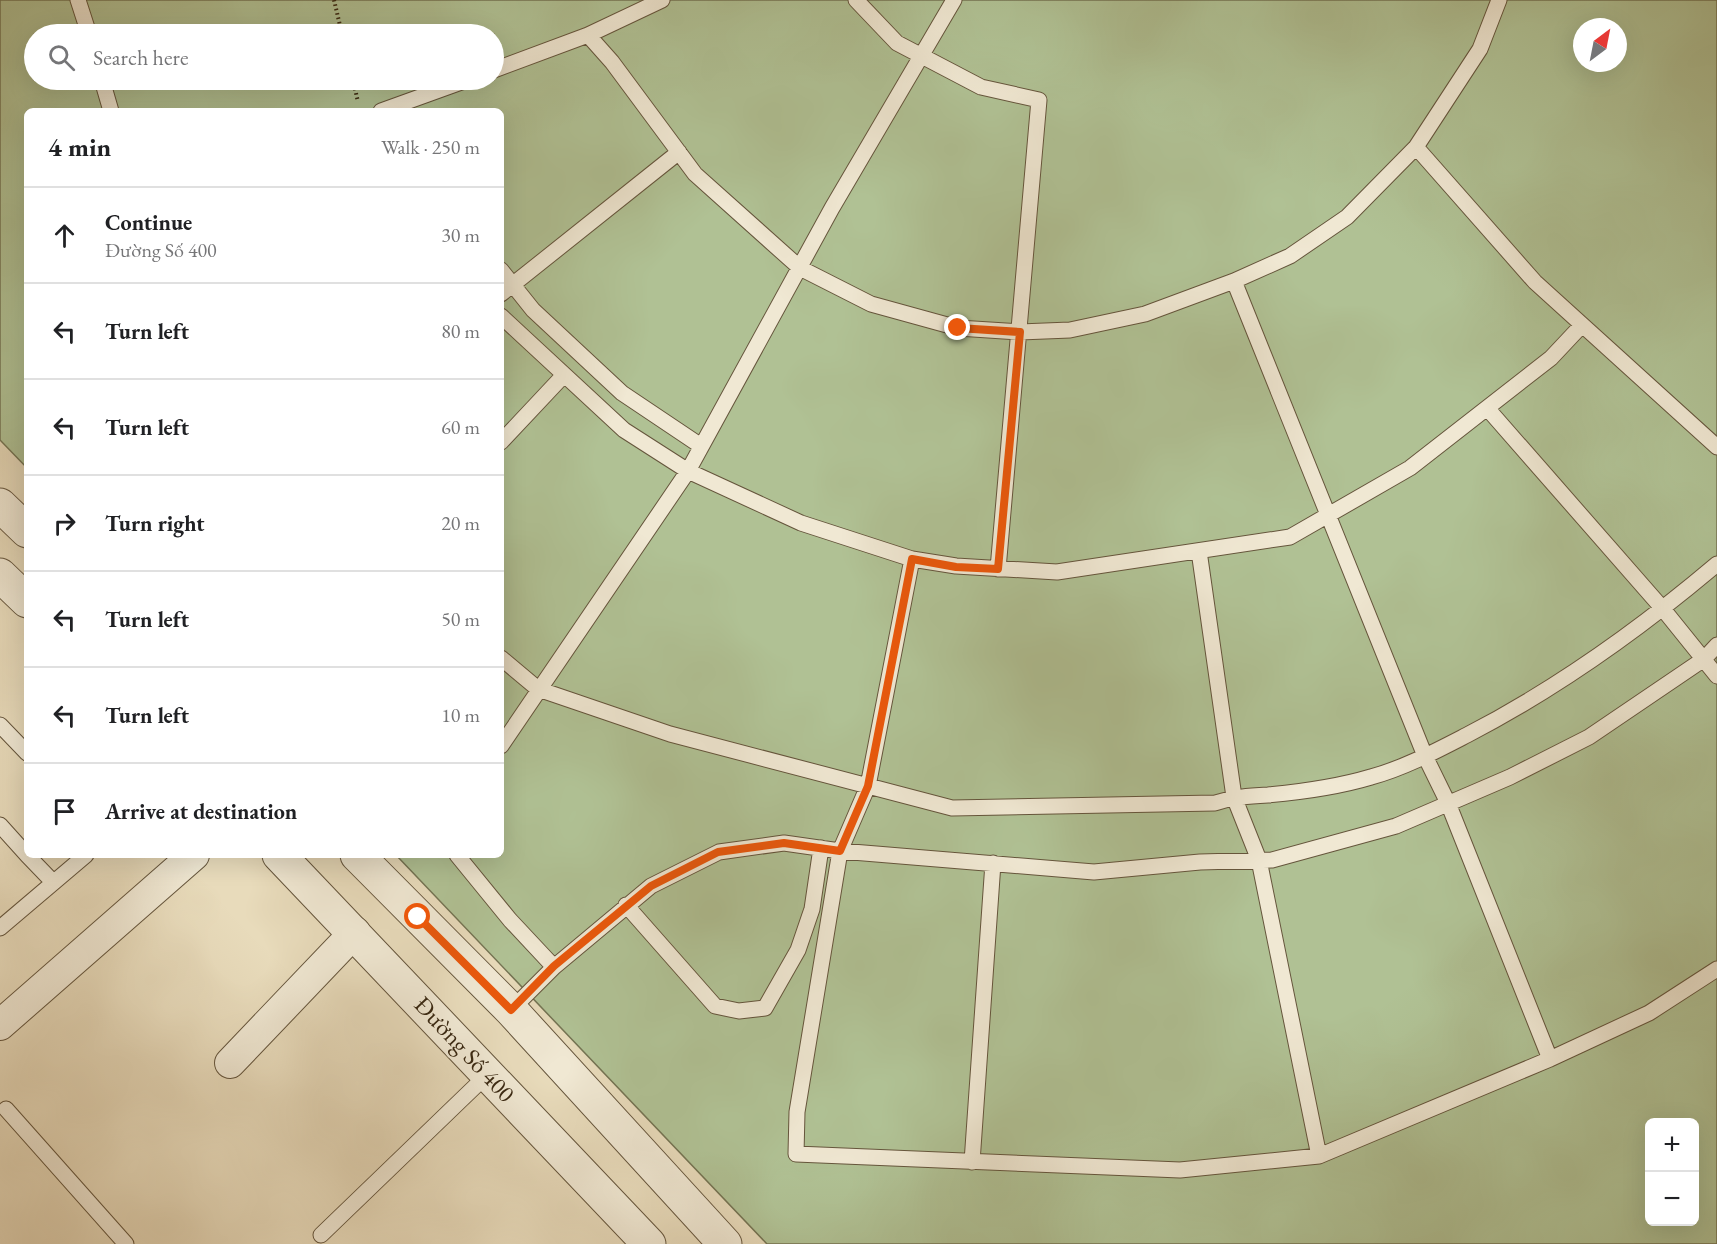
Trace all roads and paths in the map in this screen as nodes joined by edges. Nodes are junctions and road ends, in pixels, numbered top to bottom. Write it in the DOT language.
graph roads {
  1 [pos="78,0"];
  2 [pos="334,0"];
  3 [pos="662,0"];
  4 [pos="855,0"];
  5 [pos="954,0"];
  6 [pos="1499,0"];
  7 [pos="86,24"];
  8 [pos="340,24"];
  9 [pos="588,35"];
  10 [pos="921,56"];
  11 [pos="504,66"];
  12 [pos="105,90"];
  13 [pos="355,90"];
  14 [pos="444,90"];
  15 [pos="408,106"];
  16 [pos="110,108"];
  17 [pos="359,108"];
  18 [pos="1416,147"];
  19 [pos="679,152"];
  20 [pos="800,268"];
  21 [pos="1234,281"];
  22 [pos="507,290"];
  23 [pos="504,319"];
  24 [pos="1582,325"];
  25 [pos="1020,332"];
  26 [pos="563,376"];
  27 [pos="1487,408"];
  28 [pos="504,439"];
  29 [pos="701,446"];
  30 [pos="1717,447"];
  31 [pos="688,471"];
  32 [pos="0,505"];
  33 [pos="1329,515"];
  34 [pos="24,528"];
  35 [pos="1199,551"];
  36 [pos="912,559"];
  37 [pos="1717,564"];
  38 [pos="998,569"];
  39 [pos="1664,609"];
  40 [pos="1717,645"];
  41 [pos="1704,659"];
  42 [pos="504,661"];
  43 [pos="1717,676"];
  44 [pos="538,689"];
  45 [pos="0,725"];
  46 [pos="504,741"];
  47 [pos="24,750"];
  48 [pos="1425,756"];
  49 [pos="868,786"];
  50 [pos="1234,797"];
  51 [pos="1448,803"];
  52 [pos="0,825"];
  53 [pos="821,848"];
  54 [pos="840,851"];
  55 [pos="24,852"];
  56 [pos="30,858"];
  57 [pos="82,858"];
  58 [pos="191,858"];
  59 [pos="282,858"];
  60 [pos="360,858"];
  61 [pos="458,858"];
  62 [pos="1259,860"];
  63 [pos="993,863"];
  64 [pos="52,882"];
  65 [pos="626,905"];
  66 [pos="0,928"];
  67 [pos="355,932"];
  68 [pos="554,966"];
  69 [pos="1717,969"];
  70 [pos="511,1010"];
  71 [pos="0,1026"];
  72 [pos="1550,1059"];
  73 [pos="230,1063"];
  74 [pos="488,1074"];
  75 [pos="6,1108"];
  76 [pos="1319,1156"];
  77 [pos="972,1162"];
  78 [pos="321,1235"];
  79 [pos="642,1242"];
  80 [pos="126,1244"];
  81 [pos="725,1244"];
  1 -- 7 [label="lane"];
  2 -- 8 [label="path"];
  3 -- 9 [label="lane"];
  4 -- 10 [label="lane"];
  5 -- 10 [label="lane"];
  6 -- 18 [label="lane"];
  9 -- 11 [label="lane"];
  9 -- 19 [label="lane"];
  10 -- 20 [label="lane"];
  10 -- 25 [label="lane"];
  12 -- 16 [label="lane"];
  13 -- 17 [label="path"];
  14 -- 15 [label="lane"];
  18 -- 21 [label="lane"];
  18 -- 24 [label="lane"];
  19 -- 20 [label="lane"];
  19 -- 22 [label="lane"];
  20 -- 25 [label="lane"];
  20 -- 29 [label="lane"];
  21 -- 25 [label="lane"];
  21 -- 33 [label="lane"];
  22 -- 29 [label="lane"];
  23 -- 26 [label="lane"];
  24 -- 27 [label="lane"];
  24 -- 30 [label="lane"];
  25 -- 38 [label="lane"];
  26 -- 28 [label="lane"];
  26 -- 31 [label="lane"];
  27 -- 33 [label="lane"];
  27 -- 39 [label="lane"];
  29 -- 31 [label="lane"];
  31 -- 36 [label="lane"];
  31 -- 44 [label="lane"];
  32 -- 34 [label="street"];
  33 -- 35 [label="lane"];
  33 -- 48 [label="lane"];
  35 -- 38 [label="lane"];
  35 -- 50 [label="lane"];
  36 -- 38 [label="lane"];
  36 -- 49 [label="lane"];
  37 -- 39 [label="lane"];
  39 -- 41 [label="lane"];
  39 -- 48 [label="lane"];
  40 -- 41 [label="lane"];
  41 -- 43 [label="lane"];
  41 -- 51 [label="lane"];
  42 -- 44 [label="lane"];
  44 -- 46 [label="lane"];
  44 -- 49 [label="lane"];
  45 -- 47 [label="lane"];
  48 -- 50 [label="lane"];
  48 -- 51 [label="lane"];
  49 -- 50 [label="lane"];
  49 -- 54 [label="lane"];
  50 -- 62 [label="lane"];
  51 -- 62 [label="lane"];
  51 -- 72 [label="lane"];
  52 -- 55 [label="lane"];
  53 -- 54 [label="lane"];
  53 -- 65 [label="lane"];
  53 -- 65 [label="lane"];
  54 -- 63 [label="lane"];
  54 -- 77 [label="lane"];
  56 -- 64 [label="lane"];
  57 -- 64 [label="lane"];
  58 -- 71 [label="street"];
  59 -- 67 [label="street, Đường Số 400"];
  60 -- 70 [label="street"];
  61 -- 68 [label="lane"];
  62 -- 63 [label="lane"];
  62 -- 76 [label="lane"];
  63 -- 77 [label="lane"];
  64 -- 66 [label="lane"];
  65 -- 68 [label="lane"];
  67 -- 73 [label="street"];
  67 -- 74 [label="street, Đường Số 400"];
  68 -- 70 [label="lane"];
  69 -- 72 [label="lane"];
  70 -- 81 [label="street"];
  72 -- 76 [label="lane"];
  74 -- 78 [label="lane"];
  74 -- 79 [label="street, Đường Số 400"];
  75 -- 80 [label="lane"];
  76 -- 77 [label="lane"];
}
